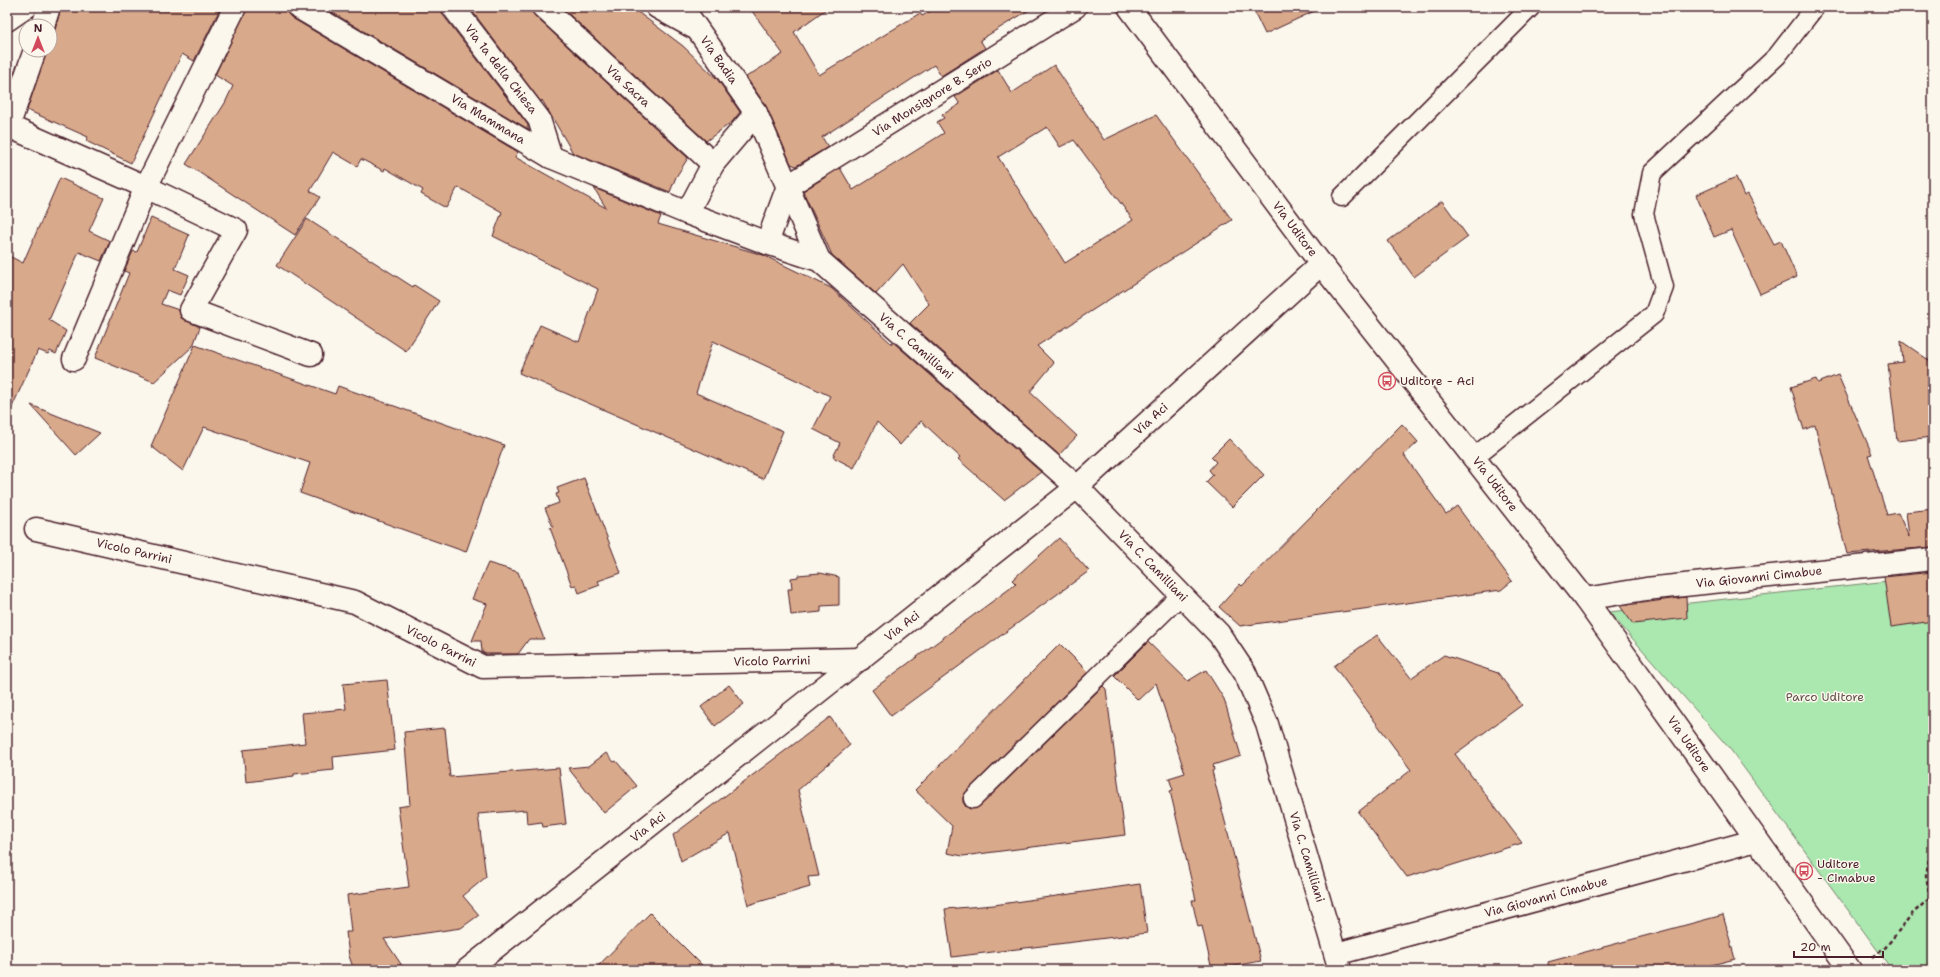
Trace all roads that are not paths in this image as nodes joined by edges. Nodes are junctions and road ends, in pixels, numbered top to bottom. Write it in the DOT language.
graph roads {
  1 [pos="26,7"];
  2 [pos="49,7"];
  3 [pos="235,7"];
  4 [pos="298,7"];
  5 [pos="453,7"];
  6 [pos="543,7"];
  7 [pos="657,7"];
  8 [pos="682,7"];
  9 [pos="1075,7"];
  10 [pos="1129,7"];
  11 [pos="1531,7"];
  12 [pos="1815,7"];
  13 [pos="46,18"];
  14 [pos="7,20"];
  15 [pos="697,30"];
  16 [pos="31,58"];
  17 [pos="756,113"];
  18 [pos="8,128"];
  19 [pos="551,157"];
  20 [pos="713,164"];
  21 [pos="788,186"];
  22 [pos="146,187"];
  23 [pos="1342,196"];
  24 [pos="687,213"];
  25 [pos="767,243"];
  26 [pos="819,260"];
  27 [pos="1321,264"];
  28 [pos="311,355"];
  29 [pos="74,359"];
  30 [pos="1474,457"];
  31 [pos="1077,487"];
  32 [pos="36,529"];
  33 [pos="1933,559"];
  34 [pos="1180,595"];
  35 [pos="1585,598"];
  36 [pos="861,659"];
  37 [pos="973,799"];
  38 [pos="1756,840"];
  39 [pos="1338,962"];
  40 [pos="1859,966"];
  41 [pos="467,970"];
  1 -- 14 [label="street"];
  2 -- 13 [label="street"];
  3 -- 22 [label="street"];
  4 -- 19 [label="street, Via Mammana"];
  5 -- 19 [label="street, Via 1a della Chiesa"];
  6 -- 20 [label="street, Via Sacra"];
  7 -- 15 [label="street"];
  8 -- 15 [label="street, Via Badia"];
  9 -- 21 [label="street, Via Monsignore B. Serio"];
  10 -- 27 [label="street, Via Uditore"];
  11 -- 23 [label="lane"];
  12 -- 30 [label="lane"];
  15 -- 17 [label="street, Via Badia"];
  16 -- 18 [label="street"];
  17 -- 20 [label="street"];
  17 -- 21 [label="street, Via Badia"];
  18 -- 22 [label="street"];
  19 -- 24 [label="street, Via Mammana"];
  20 -- 24 [label="street"];
  21 -- 25 [label="street"];
  21 -- 26 [label="street, Via Badia"];
  22 -- 28 [label="street"];
  22 -- 29 [label="street"];
  24 -- 25 [label="street, Via Mammana"];
  25 -- 26 [label="street, Via Mammana"];
  26 -- 31 [label="street, Via C. Camilliani"];
  27 -- 30 [label="street, Via Uditore"];
  27 -- 31 [label="street, Via Aci"];
  30 -- 35 [label="street, Via Uditore"];
  31 -- 34 [label="street, Via C. Camilliani"];
  31 -- 36 [label="street, Via Aci"];
  32 -- 36 [label="street, Vicolo Parrini"];
  33 -- 35 [label="street, Via Giovanni Cimabue"];
  34 -- 37 [label="lane"];
  34 -- 39 [label="street, Via C. Camilliani"];
  35 -- 38 [label="street, Via Uditore"];
  36 -- 41 [label="street, Via Aci"];
  38 -- 39 [label="street, Via Giovanni Cimabue"];
  38 -- 40 [label="street, Via Uditore"];
}
